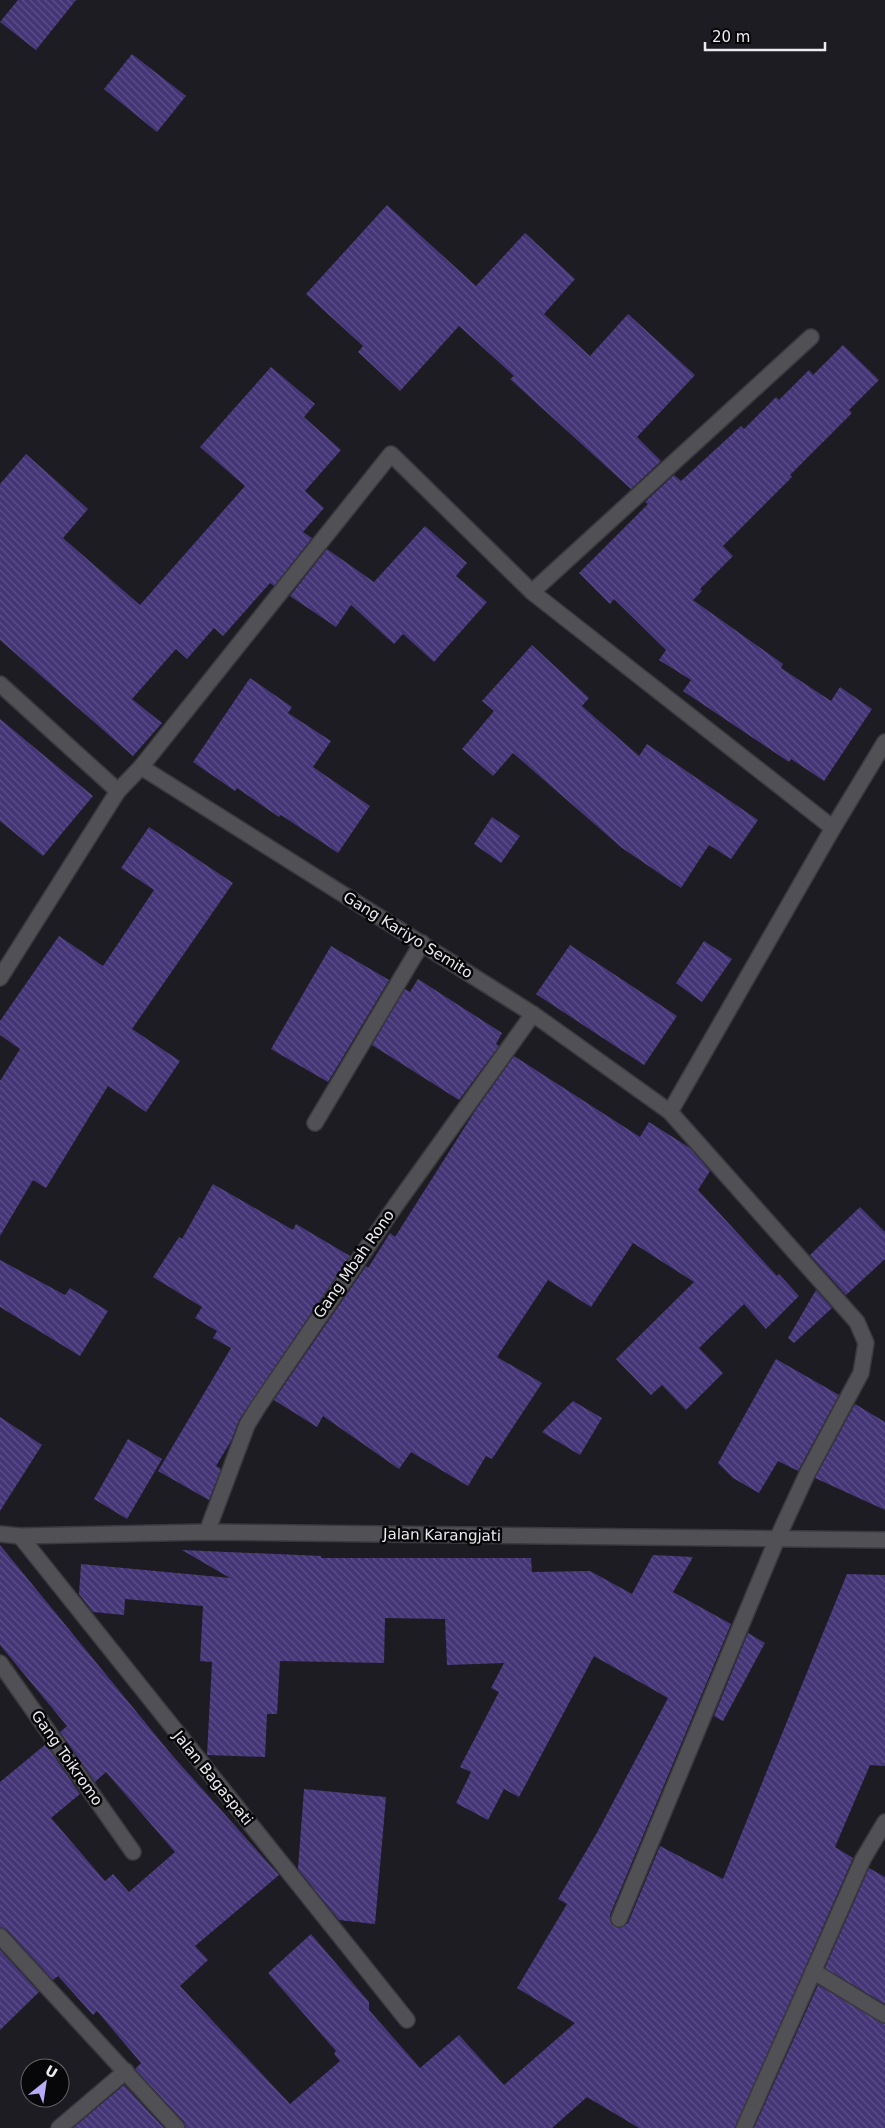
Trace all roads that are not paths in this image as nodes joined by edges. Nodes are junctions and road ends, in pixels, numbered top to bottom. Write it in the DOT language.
graph roads {
  1 [pos="811,337"];
  2 [pos="532,592"];
  3 [pos="0,684"];
  4 [pos="885,742"];
  5 [pos="141,767"];
  6 [pos="118,791"];
  7 [pos="833,828"];
  8 [pos="422,943"];
  9 [pos="0,978"];
  10 [pos="533,1014"];
  11 [pos="670,1112"];
  12 [pos="315,1123"];
  13 [pos="207,1532"];
  14 [pos="0,1534"];
  15 [pos="20,1536"];
  16 [pos="777,1539"];
  17 [pos="885,1540"];
  18 [pos="0,1663"];
  19 [pos="885,1822"];
  20 [pos="133,1852"];
  21 [pos="619,1919"];
  22 [pos="0,1936"];
  23 [pos="813,1971"];
  24 [pos="885,2015"];
  25 [pos="407,2020"];
  26 [pos="126,2071"];
  27 [pos="59,2128"];
  28 [pos="178,2128"];
  29 [pos="744,2128"];
  1 -- 2 [label="street"];
  2 -- 5 [label="street"];
  2 -- 7 [label="street"];
  3 -- 6 [label="street"];
  4 -- 7 [label="street"];
  5 -- 6 [label="street"];
  5 -- 8 [label="street, Gang Kariyo Semito"];
  6 -- 9 [label="street"];
  7 -- 11 [label="street"];
  8 -- 10 [label="street, Gang Kariyo Semito"];
  8 -- 12 [label="street"];
  10 -- 11 [label="street, Gang Kariyo Semito"];
  10 -- 13 [label="street, Gang Mbah Rono"];
  11 -- 16 [label="street, Gang Kariyo Semito"];
  13 -- 15 [label="street, Jalan Karangjati"];
  13 -- 16 [label="street, Jalan Karangjati"];
  14 -- 15 [label="street, Jalan Karangjati"];
  15 -- 25 [label="street, Jalan Bagaspati"];
  16 -- 17 [label="street, Jalan Karangjati"];
  16 -- 21 [label="street, Gang Kariyo Semito"];
  18 -- 20 [label="street, Gang Toikromo"];
  19 -- 23 [label="street"];
  22 -- 26 [label="street"];
  23 -- 24 [label="street"];
  23 -- 29 [label="street"];
  26 -- 27 [label="street"];
  26 -- 28 [label="street"];
}
